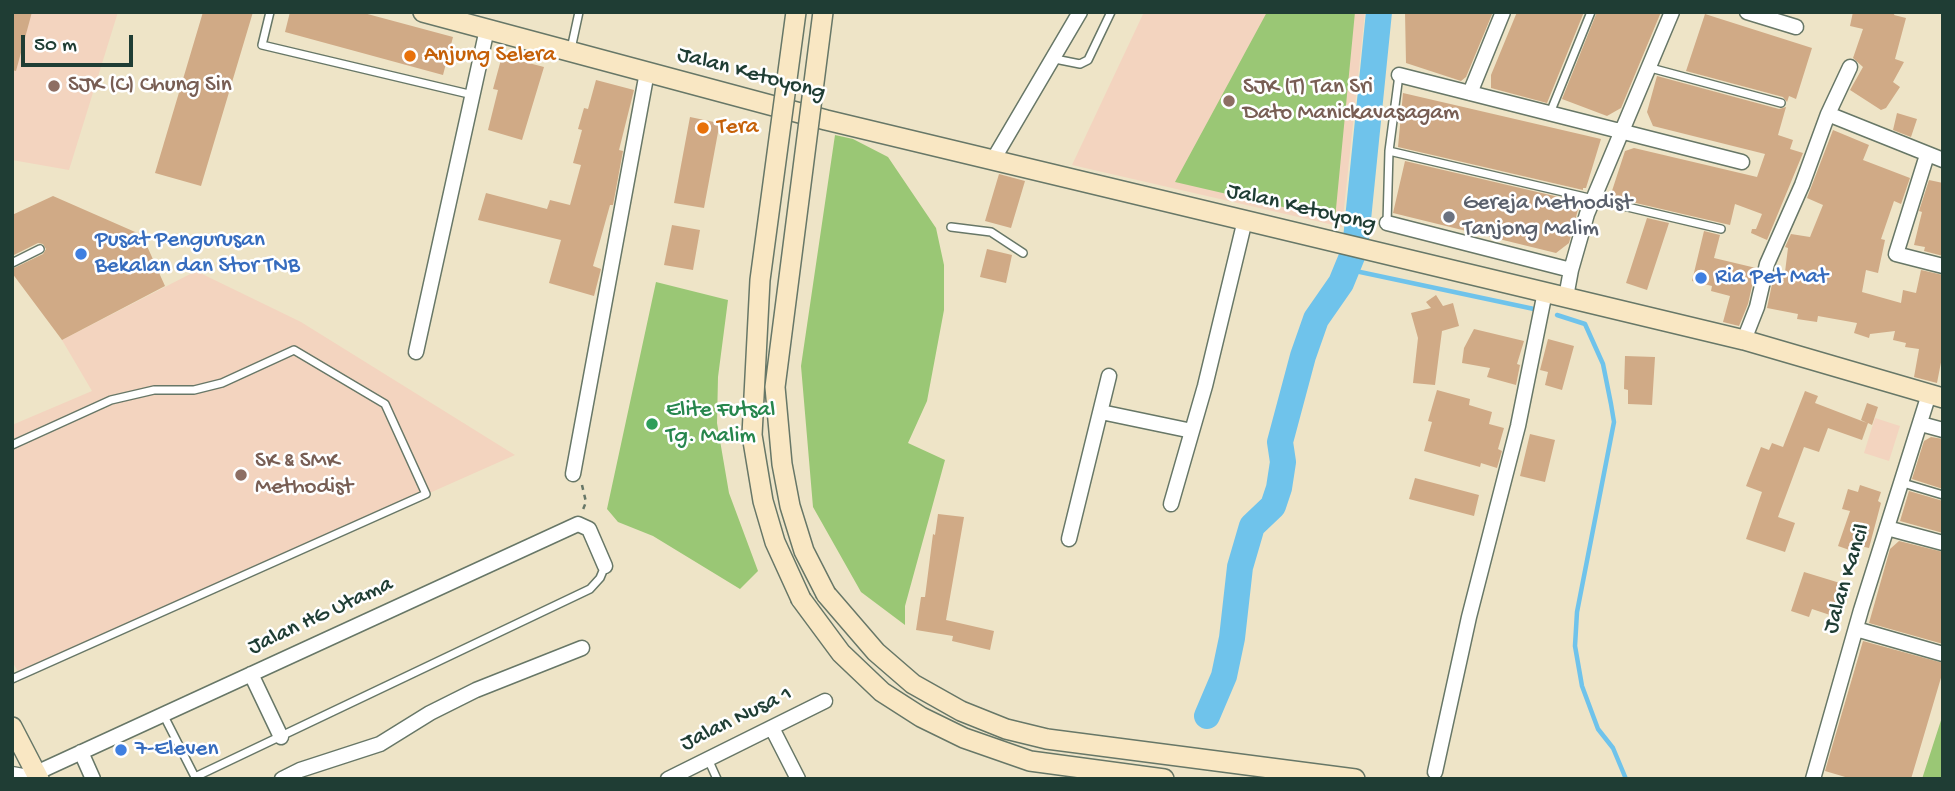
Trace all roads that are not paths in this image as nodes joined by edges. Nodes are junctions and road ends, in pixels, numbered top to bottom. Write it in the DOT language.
graph roads {
  1 [pos="270,12"];
  2 [pos="424,12"];
  3 [pos="579,12"];
  4 [pos="796,12"];
  5 [pos="823,12"];
  6 [pos="1080,12"];
  7 [pos="1111,12"];
  8 [pos="1503,12"];
  9 [pos="1591,12"];
  10 [pos="1672,12"];
  11 [pos="1747,12"];
  12 [pos="1796,27"];
  13 [pos="487,29"];
  14 [pos="570,52"];
  15 [pos="1055,59"];
  16 [pos="1647,67"];
  17 [pos="1850,67"];
  18 [pos="647,72"];
  19 [pos="1399,75"];
  20 [pos="1470,93"];
  21 [pos="473,95"];
  22 [pos="1781,103"];
  23 [pos="1550,113"];
  24 [pos="1828,114"];
  25 [pos="1621,131"];
  26 [pos="1389,151"];
  27 [pos="1927,155"];
  28 [pos="993,160"];
  29 [pos="1943,160"];
  30 [pos="1742,162"];
  31 [pos="1594,198"];
  32 [pos="1245,220"];
  33 [pos="1387,223"];
  34 [pos="951,227"];
  35 [pos="1721,229"];
  36 [pos="40,249"];
  37 [pos="1023,253"];
  38 [pos="12,263"];
  39 [pos="1943,266"];
  40 [pos="1571,270"];
  41 [pos="1545,292"];
  42 [pos="1566,297"];
  43 [pos="1744,340"];
  44 [pos="416,352"];
  45 [pos="1109,376"];
  46 [pos="1936,396"];
  47 [pos="1101,412"];
  48 [pos="1921,424"];
  49 [pos="1943,430"];
  50 [pos="1192,431"];
  51 [pos="12,445"];
  52 [pos="573,474"];
  53 [pos="1903,483"];
  54 [pos="1943,495"];
  55 [pos="1171,504"];
  56 [pos="1887,527"];
  57 [pos="1069,539"];
  58 [pos="1943,543"];
  59 [pos="605,566"];
  60 [pos="1856,629"];
  61 [pos="582,648"];
  62 [pos="1943,654"];
  63 [pos="251,674"];
  64 [pos="12,679"];
  65 [pos="825,701"];
  66 [pos="163,714"];
  67 [pos="772,728"];
  68 [pos="13,731"];
  69 [pos="281,737"];
  70 [pos="81,752"];
  71 [pos="708,759"];
  72 [pos="1435,772"];
  73 [pos="12,774"];
  74 [pos="38,777"];
  75 [pos="93,779"];
  76 [pos="282,779"];
  77 [pos="668,779"];
  78 [pos="717,779"];
  79 [pos="798,779"];
  80 [pos="1164,779"];
  81 [pos="1355,779"];
  82 [pos="1814,779"];
  1 -- 21 [label="lane"];
  2 -- 13 [label="main road, Jalan Ketoyong"];
  3 -- 14 [label="lane"];
  4 -- 80 [label="main road, bridge"];
  5 -- 81 [label="main road, bridge"];
  6 -- 15 [label="street"];
  7 -- 15 [label="lane"];
  8 -- 20 [label="street"];
  9 -- 23 [label="lane"];
  10 -- 16 [label="street"];
  11 -- 12 [label="street"];
  13 -- 14 [label="main road, Jalan Ketoyong"];
  13 -- 21 [label="street"];
  14 -- 18 [label="main road, Jalan Ketoyong"];
  15 -- 28 [label="street"];
  16 -- 22 [label="lane"];
  16 -- 25 [label="street"];
  17 -- 24 [label="street"];
  18 -- 28 [label="main road, Jalan Ketoyong"];
  18 -- 52 [label="street, Jalan Ketoyong"];
  19 -- 20 [label="street"];
  19 -- 26 [label="lane"];
  20 -- 23 [label="street"];
  21 -- 44 [label="street"];
  23 -- 25 [label="street"];
  24 -- 27 [label="street"];
  24 -- 43 [label="street"];
  25 -- 30 [label="street"];
  25 -- 31 [label="street"];
  26 -- 31 [label="lane"];
  26 -- 33 [label="lane"];
  27 -- 29 [label="street"];
  27 -- 39 [label="street"];
  28 -- 32 [label="main road, Jalan Ketoyong"];
  31 -- 35 [label="lane"];
  31 -- 40 [label="street"];
  32 -- 41 [label="main road, Jalan Ketoyong"];
  32 -- 50 [label="street"];
  33 -- 40 [label="street"];
  34 -- 37 [label="lane"];
  36 -- 38 [label="lane"];
  40 -- 42 [label="street"];
  41 -- 42 [label="main road, Jalan Ketoyong"];
  41 -- 72 [label="street"];
  42 -- 43 [label="main road, Jalan Ketoyong"];
  43 -- 46 [label="main road, Jalan Ketoyong"];
  45 -- 47 [label="street"];
  46 -- 48 [label="street, Jalan Kancil"];
  47 -- 50 [label="street"];
  47 -- 57 [label="street"];
  48 -- 49 [label="street"];
  48 -- 53 [label="street, Jalan Kancil"];
  50 -- 55 [label="street"];
  51 -- 64 [label="lane"];
  53 -- 54 [label="lane"];
  53 -- 56 [label="street, Jalan Kancil"];
  56 -- 58 [label="street"];
  56 -- 60 [label="street, Jalan Kancil"];
  59 -- 63 [label="street, Jalan HG Utama"];
  59 -- 69 [label="lane"];
  60 -- 62 [label="street"];
  60 -- 82 [label="street, Jalan Kancil"];
  61 -- 76 [label="street"];
  63 -- 66 [label="street, Jalan HG Utama"];
  63 -- 69 [label="street"];
  65 -- 67 [label="street, Jalan Nusa 1"];
  66 -- 69 [label="lane"];
  66 -- 70 [label="street, Jalan HG Utama"];
  67 -- 71 [label="street, Jalan Nusa 1"];
  67 -- 79 [label="street"];
  68 -- 74 [label="main road"];
  70 -- 74 [label="street, Jalan HG Utama"];
  70 -- 75 [label="street"];
  71 -- 77 [label="street, Jalan Nusa 1"];
  71 -- 78 [label="lane"];
  73 -- 74 [label="street"];
}
